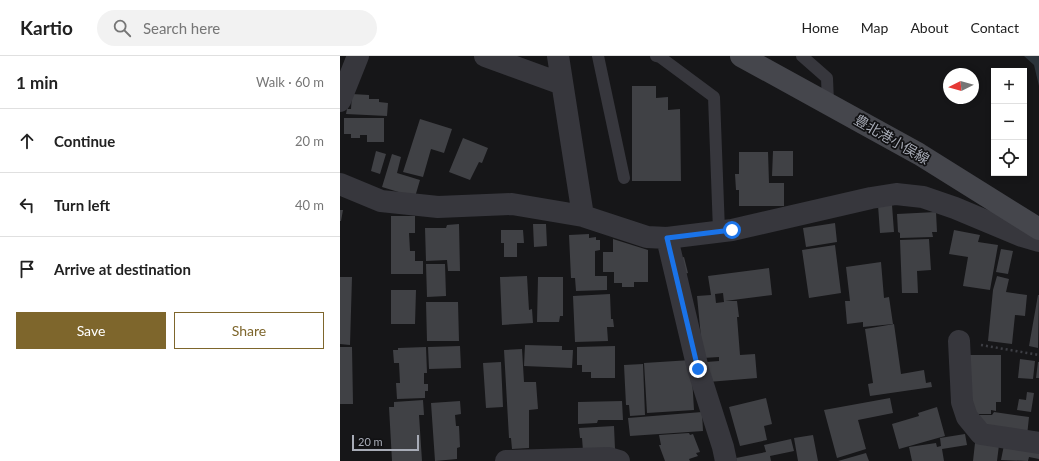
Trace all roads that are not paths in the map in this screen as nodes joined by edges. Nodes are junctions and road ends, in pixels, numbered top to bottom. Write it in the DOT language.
graph roads {
  1 [pos="358,56"];
  2 [pos="485,56"];
  3 [pos="558,56"];
  4 [pos="598,56"];
  5 [pos="656,56"];
  6 [pos="741,56"];
  7 [pos="802,56"];
  8 [pos="562,84"];
  9 [pos="340,101"];
  10 [pos="828,103"];
  11 [pos="624,178"];
  12 [pos="340,184"];
  13 [pos="583,216"];
  14 [pos="1039,229"];
  15 [pos="719,231"];
  16 [pos="667,238"];
  17 [pos="1039,241"];
  18 [pos="959,341"];
  19 [pos="1039,443"];
  20 [pos="506,461"];
  21 [pos="619,461"];
  22 [pos="726,461"];
  1 -- 9 [label="street"];
  2 -- 8 [label="street"];
  3 -- 8 [label="street"];
  4 -- 11 [label="lane"];
  5 -- 15 [label="lane"];
  6 -- 10 [label="main road, 豊北港小俣線"];
  7 -- 10 [label="lane"];
  8 -- 13 [label="street"];
  10 -- 14 [label="main road, 豊北港小俣線"];
  12 -- 13 [label="street"];
  13 -- 16 [label="street"];
  15 -- 16 [label="street"];
  15 -- 17 [label="street"];
  16 -- 22 [label="street"];
  18 -- 19 [label="street"];
  20 -- 21 [label="street"];
}
